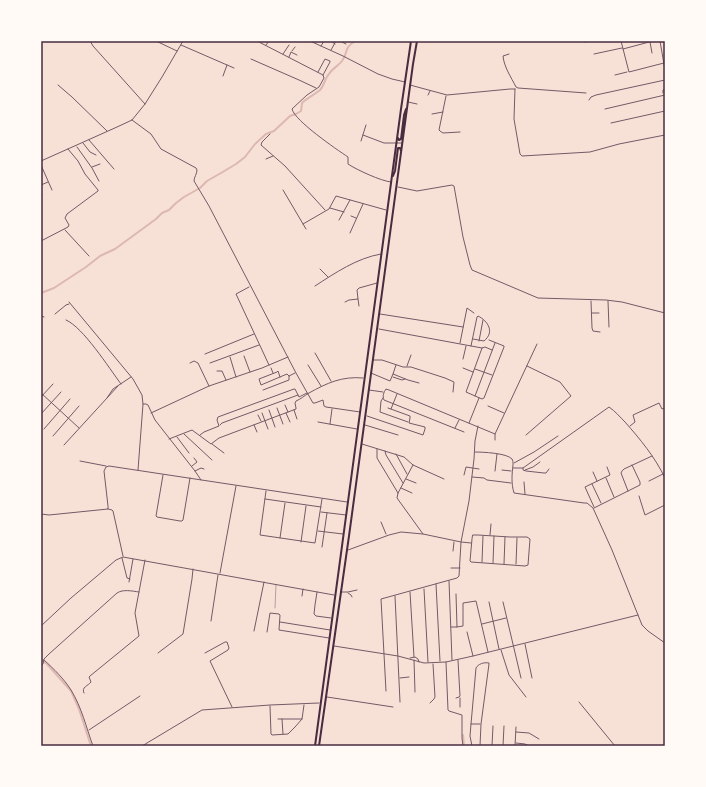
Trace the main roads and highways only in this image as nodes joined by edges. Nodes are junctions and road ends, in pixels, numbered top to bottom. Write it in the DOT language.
graph roads {
  1 [pos="411,41"];
  2 [pos="417,41"];
  3 [pos="407,106"];
  4 [pos="397,137"];
  5 [pos="401,152"];
  6 [pos="392,179"];
  7 [pos="335,595"];
  8 [pos="340,598"];
  9 [pos="334,601"];
  10 [pos="340,602"];
  11 [pos="315,746"];
  12 [pos="319,746"];
  1 -- 4 [label="main road"];
  2 -- 3 [label="main road"];
  3 -- 4 [label="main road"];
  3 -- 5 [label="main road"];
  4 -- 6 [label="main road"];
  5 -- 6 [label="main road"];
  5 -- 8 [label="main road"];
  6 -- 7 [label="main road"];
  7 -- 8 [label="main road"];
  7 -- 9 [label="main road"];
  8 -- 10 [label="main road"];
  9 -- 10 [label="main road"];
  9 -- 11 [label="main road"];
  10 -- 12 [label="main road"];
}
